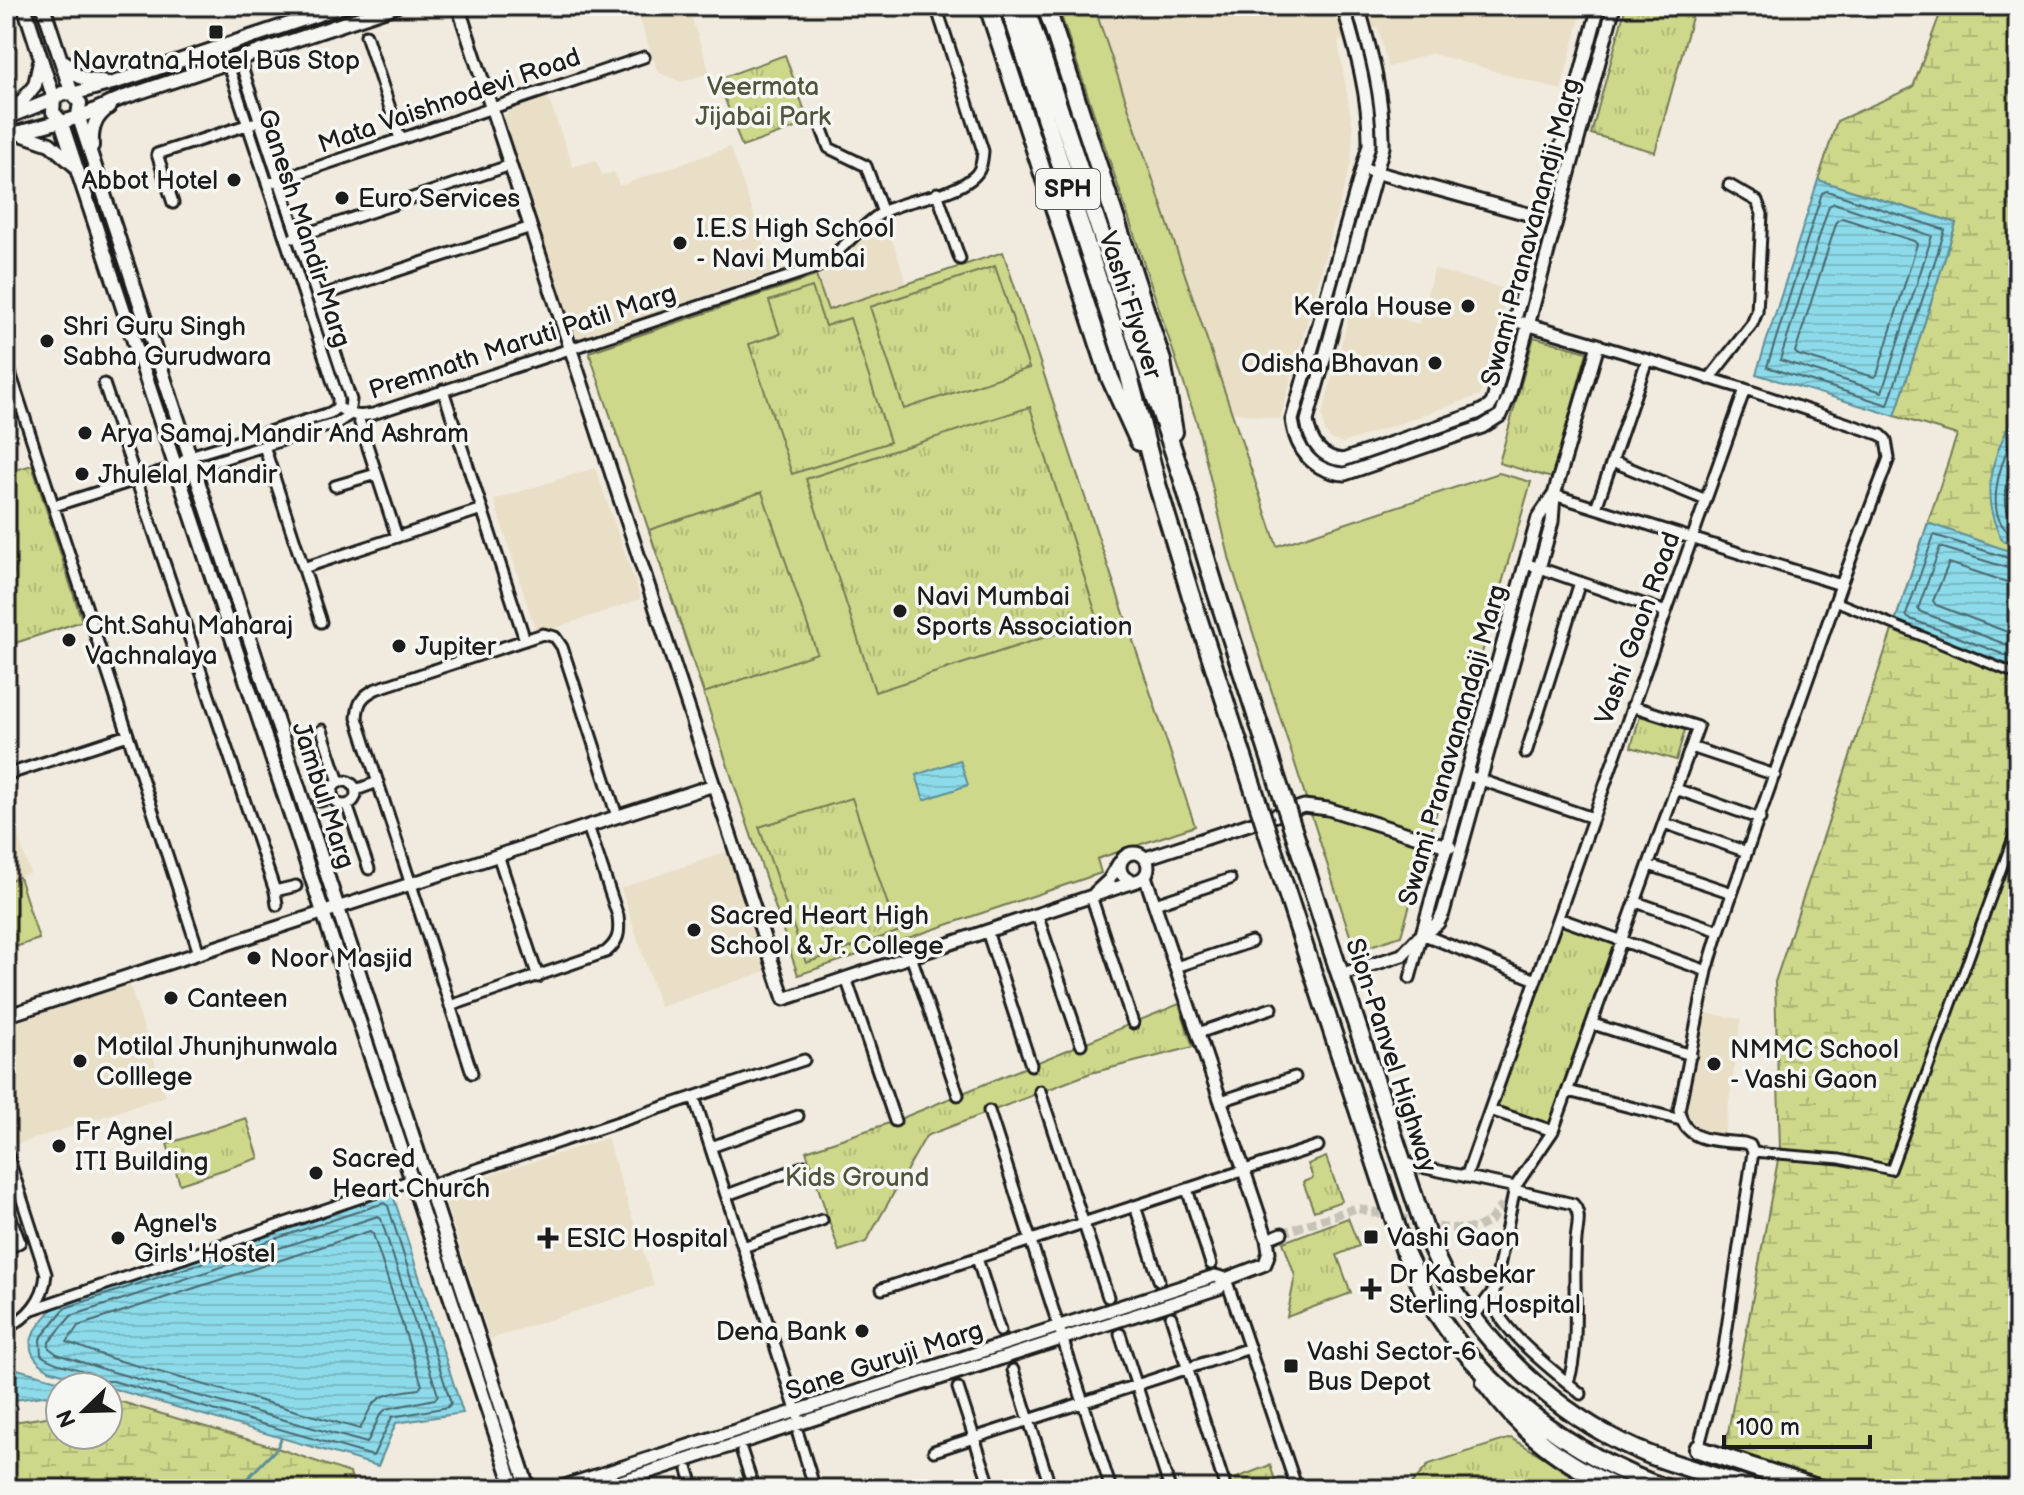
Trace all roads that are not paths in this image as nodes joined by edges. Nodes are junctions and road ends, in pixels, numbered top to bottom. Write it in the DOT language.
graph roads {
  1 [pos="24,6"];
  2 [pos="43,6"];
  3 [pos="343,6"];
  4 [pos="396,6"];
  5 [pos="458,6"];
  6 [pos="936,6"];
  7 [pos="988,6"];
  8 [pos="1009,6"];
  9 [pos="1025,6"];
  10 [pos="1046,6"];
  11 [pos="1343,6"];
  12 [pos="1358,6"];
  13 [pos="1599,6"];
  14 [pos="1614,6"];
  15 [pos="366,35"];
  16 [pos="58,53"];
  17 [pos="644,57"];
  18 [pos="41,59"];
  19 [pos="233,60"];
  20 [pos="116,82"];
  21 [pos="72,94"];
  22 [pos="122,98"];
  23 [pos="54,99"];
  24 [pos="492,108"];
  25 [pos="78,115"];
  26 [pos="8,117"];
  27 [pos="61,121"];
  28 [pos="260,121"];
  29 [pos="820,124"];
  30 [pos="248,125"];
  31 [pos="11,134"];
  32 [pos="400,139"];
  33 [pos="94,164"];
  34 [pos="511,165"];
  35 [pos="1363,168"];
  36 [pos="77,169"];
  37 [pos="1377,172"];
  38 [pos="279,180"];
  39 [pos="267,184"];
  40 [pos="1729,185"];
  41 [pos="937,193"];
  42 [pos="173,203"];
  43 [pos="883,213"];
  44 [pos="1542,218"];
  45 [pos="531,227"];
  46 [pos="297,236"];
  47 [pos="286,240"];
  48 [pos="960,259"];
  49 [pos="313,284"];
  50 [pos="301,288"];
  51 [pos="317,297"];
  52 [pos="1514,320"];
  53 [pos="1528,324"];
  54 [pos="1598,345"];
  55 [pos="571,348"];
  56 [pos="6,360"];
  57 [pos="1647,360"];
  58 [pos="1136,370"];
  59 [pos="1709,379"];
  60 [pos="104,384"];
  61 [pos="1745,389"];
  62 [pos="443,390"];
  63 [pos="338,407"];
  64 [pos="354,416"];
  65 [pos="264,446"];
  66 [pos="1612,461"];
  67 [pos="192,462"];
  68 [pos="176,467"];
  69 [pos="376,474"];
  70 [pos="1182,477"];
  71 [pos="135,480"];
  72 [pos="1157,484"];
  73 [pos="335,486"];
  74 [pos="1554,495"];
  75 [pos="1706,500"];
  76 [pos="54,506"];
  77 [pos="1596,508"];
  78 [pos="482,509"];
  79 [pos="397,537"];
  80 [pos="1693,537"];
  81 [pos="1525,563"];
  82 [pos="303,568"];
  83 [pos="1539,568"];
  84 [pos="1580,582"];
  85 [pos="1841,585"];
  86 [pos="1835,601"];
  87 [pos="1666,612"];
  88 [pos="321,622"];
  89 [pos="525,640"];
  90 [pos="2018,675"];
  91 [pos="1632,706"];
  92 [pos="322,730"];
  93 [pos="128,735"];
  94 [pos="1691,747"];
  95 [pos="1526,753"];
  96 [pos="6,775"];
  97 [pos="1466,775"];
  98 [pos="1775,775"];
  99 [pos="1480,780"];
  100 [pos="339,782"];
  101 [pos="378,782"];
  102 [pos="714,785"];
  103 [pos="1676,789"];
  104 [pos="356,790"];
  105 [pos="333,797"];
  106 [pos="320,801"];
  107 [pos="347,805"];
  108 [pos="617,816"];
  109 [pos="1593,818"];
  110 [pos="1760,819"];
  111 [pos="1664,823"];
  112 [pos="2018,824"];
  113 [pos="588,826"];
  114 [pos="1447,846"];
  115 [pos="1461,850"];
  116 [pos="1747,852"];
  117 [pos="498,855"];
  118 [pos="1146,858"];
  119 [pos="1122,859"];
  120 [pos="1649,865"];
  121 [pos="369,869"];
  122 [pos="1141,878"];
  123 [pos="1230,879"];
  124 [pos="410,884"];
  125 [pos="296,886"];
  126 [pos="275,891"];
  127 [pos="1732,893"];
  128 [pos="1091,896"];
  129 [pos="1636,902"];
  130 [pos="1155,904"];
  131 [pos="277,905"];
  132 [pos="338,908"];
  133 [pos="323,912"];
  134 [pos="1037,914"];
  135 [pos="1558,918"];
  136 [pos="987,931"];
  137 [pos="1719,931"];
  138 [pos="1422,934"];
  139 [pos="1623,939"];
  140 [pos="1251,942"];
  141 [pos="199,953"];
  142 [pos="911,956"];
  143 [pos="1176,967"];
  144 [pos="1707,971"];
  145 [pos="1340,975"];
  146 [pos="538,977"];
  147 [pos="846,978"];
  148 [pos="1410,978"];
  149 [pos="1536,980"];
  150 [pos="450,1006"];
  151 [pos="1272,1008"];
  152 [pos="6,1016"];
  153 [pos="1133,1023"];
  154 [pos="1593,1024"];
  155 [pos="1198,1033"];
  156 [pos="1081,1044"];
  157 [pos="1691,1055"];
  158 [pos="804,1060"];
  159 [pos="1031,1065"];
  160 [pos="472,1073"];
  161 [pos="1295,1077"];
  162 [pos="1040,1091"];
  163 [pos="1568,1091"];
  164 [pos="958,1095"];
  165 [pos="694,1097"];
  166 [pos="1221,1101"];
  167 [pos="1490,1110"];
  168 [pos="989,1111"];
  169 [pos="798,1116"];
  170 [pos="1681,1120"];
  171 [pos="895,1121"];
  172 [pos="1553,1131"];
  173 [pos="1318,1146"];
  174 [pos="711,1147"];
  175 [pos="6,1150"];
  176 [pos="1753,1152"];
  177 [pos="1402,1163"];
  178 [pos="805,1166"];
  179 [pos="1244,1170"];
  180 [pos="1466,1177"];
  181 [pos="414,1185"];
  182 [pos="429,1185"];
  183 [pos="1187,1189"];
  184 [pos="1514,1189"];
  185 [pos="727,1195"];
  186 [pos="1503,1205"];
  187 [pos="1135,1206"];
  188 [pos="26,1214"];
  189 [pos="9,1219"];
  190 [pos="822,1220"];
  191 [pos="1085,1223"];
  192 [pos="1282,1233"];
  193 [pos="1267,1239"];
  194 [pos="1031,1240"];
  195 [pos="743,1247"];
  196 [pos="6,1250"];
  197 [pos="977,1258"];
  198 [pos="1211,1264"];
  199 [pos="1226,1279"];
  200 [pos="1159,1280"];
  201 [pos="882,1289"];
  202 [pos="1493,1291"];
  203 [pos="1108,1297"];
  204 [pos="33,1309"];
  205 [pos="1171,1317"];
  206 [pos="1473,1318"];
  207 [pos="6,1328"];
  208 [pos="1000,1331"];
  209 [pos="1061,1332"];
  210 [pos="1451,1332"];
  211 [pos="1120,1334"];
  212 [pos="1250,1348"];
  213 [pos="1187,1369"];
  214 [pos="1013,1370"];
  215 [pos="1568,1382"];
  216 [pos="1137,1385"];
  217 [pos="958,1388"];
  218 [pos="1581,1394"];
  219 [pos="1083,1402"];
  220 [pos="1029,1420"];
  221 [pos="798,1423"];
  222 [pos="974,1438"];
  223 [pos="1698,1449"];
  224 [pos="934,1451"];
  225 [pos="742,1452"];
  226 [pos="688,1470"];
  227 [pos="1224,1483"];
  228 [pos="514,1489"];
  229 [pos="528,1489"];
  230 [pos="555,1489"];
  231 [pos="597,1489"];
  232 [pos="694,1489"];
  233 [pos="754,1489"];
  234 [pos="815,1489"];
  235 [pos="991,1489"];
  236 [pos="1051,1489"];
  237 [pos="1111,1489"];
  238 [pos="1170,1489"];
  239 [pos="1297,1489"];
  240 [pos="1620,1489"];
  241 [pos="1668,1489"];
  242 [pos="1756,1489"];
  243 [pos="1820,1489"];
  1 -- 18 [label="main road"];
  2 -- 16 [label="main road"];
  3 -- 20 [label="main road"];
  4 -- 19 [label="main road"];
  5 -- 24 [label="street"];
  6 -- 41 [label="street, Premnath Maruti Patil Marg"];
  7 -- 72 [label="highway"];
  8 -- 58 [label="highway, Vashi Flyover / SPH"];
  9 -- 58 [label="highway, Vashi Flyover / SPH"];
  10 -- 70 [label="highway"];
  11 -- 35 [label="street, Swami Pranavanandji Marg"];
  12 -- 37 [label="street, Swami Pranavanandji Marg"];
  13 -- 44 [label="street, Swami Pranavanandji Marg"];
  14 -- 53 [label="street, Swami Pranavanandji Marg"];
  15 -- 32 [label="street"];
  16 -- 20 [label="main road"];
  16 -- 21 [label="main road"];
  17 -- 24 [label="street, Mata Vaishnodevi Road"];
  18 -- 23 [label="main road"];
  18 -- 26 [label="main road"];
  19 -- 22 [label="main road"];
  19 -- 28 [label="street, Ganesh Mandir Marg"];
  19 -- 30 [label="street, Ganesh Mandir Marg"];
  20 -- 21 [label="main road"];
  21 -- 23 [label="main road"];
  21 -- 25 [label="main road"];
  22 -- 25 [label="main road"];
  22 -- 33 [label="main road"];
  23 -- 26 [label="main road"];
  23 -- 27 [label="main road"];
  24 -- 32 [label="street, Mata Vaishnodevi Road"];
  24 -- 34 [label="street"];
  25 -- 27 [label="main road"];
  25 -- 33 [label="main road, Jambul Marg"];
  27 -- 31 [label="main road"];
  27 -- 36 [label="main road, Jambul Marg"];
  28 -- 30 [label="street"];
  28 -- 38 [label="street, Ganesh Mandir Marg"];
  29 -- 43 [label="street"];
  30 -- 39 [label="street, Ganesh Mandir Marg"];
  30 -- 42 [label="street"];
  31 -- 36 [label="main road"];
  32 -- 38 [label="street, Mata Vaishnodevi Road"];
  33 -- 67 [label="main road, Jambul Marg"];
  34 -- 45 [label="street"];
  34 -- 46 [label="street"];
  35 -- 37 [label="street"];
  35 -- 53 [label="street, Swami Pranavanandji Marg"];
  36 -- 68 [label="main road, Jambul Marg"];
  37 -- 44 [label="street"];
  37 -- 52 [label="street, Swami Pranavanandji Marg"];
  38 -- 39 [label="street, Mata Vaishnodevi Road"];
  38 -- 46 [label="street, Ganesh Mandir Marg"];
  39 -- 47 [label="street, Ganesh Mandir Marg"];
  40 -- 59 [label="street"];
  41 -- 43 [label="street, Premnath Maruti Patil Marg"];
  41 -- 48 [label="street"];
  43 -- 55 [label="street, Premnath Maruti Patil Marg"];
  44 -- 52 [label="street, Swami Pranavanandji Marg"];
  45 -- 51 [label="street"];
  45 -- 55 [label="street"];
  46 -- 47 [label="street"];
  46 -- 49 [label="street, Ganesh Mandir Marg"];
  47 -- 50 [label="street, Ganesh Mandir Marg"];
  49 -- 50 [label="street"];
  49 -- 51 [label="street, Ganesh Mandir Marg"];
  50 -- 63 [label="street, Ganesh Mandir Marg"];
  51 -- 64 [label="street, Ganesh Mandir Marg"];
  52 -- 53 [label="street"];
  53 -- 54 [label="street"];
  54 -- 57 [label="street"];
  54 -- 74 [label="street, Swami Pranavanandaji Marg"];
  55 -- 62 [label="street, Premnath Maruti Patil Marg"];
  55 -- 102 [label="street"];
  56 -- 76 [label="street"];
  57 -- 59 [label="street"];
  57 -- 66 [label="street"];
  58 -- 70 [label="highway, Vashi Flyover / SPH"];
  58 -- 72 [label="highway, Vashi Flyover / SPH"];
  59 -- 61 [label="street"];
  60 -- 71 [label="street"];
  61 -- 75 [label="street, Vashi Gaon Road"];
  61 -- 85 [label="street"];
  62 -- 64 [label="street, Premnath Maruti Patil Marg"];
  62 -- 78 [label="street"];
  63 -- 64 [label="street, Premnath Maruti Patil Marg"];
  63 -- 67 [label="street, Premnath Maruti Patil Marg"];
  64 -- 65 [label="street, Premnath Maruti Patil Marg"];
  64 -- 69 [label="street, Ganesh Mandir Marg"];
  65 -- 67 [label="street, Premnath Maruti Patil Marg"];
  65 -- 82 [label="street"];
  66 -- 75 [label="street"];
  66 -- 77 [label="street"];
  67 -- 68 [label="street, Premnath Maruti Patil Marg"];
  67 -- 132 [label="main road, Jambul Marg"];
  68 -- 71 [label="street"];
  68 -- 133 [label="main road, Jambul Marg"];
  69 -- 73 [label="street"];
  69 -- 79 [label="street, Ganesh Mandir Marg"];
  70 -- 145 [label="highway, Sion-Panvel Highway / SPH, bridge"];
  71 -- 76 [label="street"];
  71 -- 126 [label="street"];
  72 -- 210 [label="highway, Sion-Panvel Highway / SPH, bridge"];
  74 -- 77 [label="street"];
  74 -- 81 [label="street, Swami Pranavanandaji Marg"];
  74 -- 83 [label="street, Swami Pranavanandaji Marg"];
  75 -- 80 [label="street, Vashi Gaon Road"];
  76 -- 93 [label="street"];
  77 -- 80 [label="street"];
  78 -- 79 [label="street"];
  78 -- 89 [label="street"];
  79 -- 82 [label="street"];
  80 -- 85 [label="street"];
  80 -- 87 [label="street, Vashi Gaon Road"];
  81 -- 83 [label="street"];
  81 -- 97 [label="street, Swami Pranavanandaji Marg"];
  82 -- 88 [label="street"];
  83 -- 84 [label="street"];
  83 -- 99 [label="street, Swami Pranavanandaji Marg"];
  84 -- 87 [label="street"];
  84 -- 95 [label="street"];
  85 -- 86 [label="street"];
  86 -- 90 [label="street"];
  86 -- 98 [label="street"];
  87 -- 91 [label="street, Vashi Gaon Road"];
  89 -- 101 [label="street"];
  89 -- 108 [label="street"];
  91 -- 94 [label="street"];
  91 -- 109 [label="street, Vashi Gaon Road"];
  92 -- 100 [label="street"];
  93 -- 96 [label="street"];
  93 -- 141 [label="street"];
  94 -- 98 [label="street"];
  94 -- 103 [label="street"];
  97 -- 99 [label="street"];
  97 -- 114 [label="street, Swami Pranavanandaji Marg"];
  98 -- 110 [label="street"];
  99 -- 109 [label="street"];
  99 -- 115 [label="street, Swami Pranavanandaji Marg"];
  100 -- 104 [label="street"];
  100 -- 105 [label="street"];
  101 -- 104 [label="street"];
  101 -- 124 [label="street"];
  102 -- 108 [label="street"];
  102 -- 147 [label="street"];
  103 -- 110 [label="street"];
  103 -- 111 [label="street"];
  104 -- 107 [label="street"];
  105 -- 106 [label="street"];
  105 -- 107 [label="street"];
  107 -- 121 [label="street"];
  108 -- 113 [label="street"];
  109 -- 135 [label="street, Vashi Gaon Road"];
  110 -- 116 [label="street"];
  111 -- 116 [label="street"];
  111 -- 120 [label="street"];
  112 -- 176 [label="street"];
  113 -- 117 [label="street"];
  113 -- 146 [label="street"];
  114 -- 115 [label="street"];
  114 -- 118 [label="street"];
  114 -- 138 [label="street, Swami Pranavanandaji Marg"];
  115 -- 138 [label="street, Swami Pranavanandaji Marg"];
  116 -- 127 [label="street"];
  117 -- 124 [label="street"];
  117 -- 146 [label="street"];
  118 -- 119 [label="street"];
  118 -- 122 [label="street"];
  119 -- 122 [label="street"];
  119 -- 128 [label="street"];
  120 -- 127 [label="street"];
  120 -- 129 [label="street"];
  122 -- 128 [label="street"];
  122 -- 130 [label="street"];
  123 -- 130 [label="street"];
  124 -- 132 [label="street"];
  124 -- 150 [label="street"];
  125 -- 126 [label="street"];
  126 -- 131 [label="street"];
  127 -- 137 [label="street"];
  128 -- 134 [label="street"];
  128 -- 153 [label="street"];
  129 -- 137 [label="street"];
  129 -- 139 [label="street"];
  130 -- 143 [label="street"];
  132 -- 133 [label="street"];
  132 -- 182 [label="main road, Jambul Marg"];
  133 -- 141 [label="street"];
  133 -- 181 [label="main road, Jambul Marg"];
  134 -- 136 [label="street"];
  134 -- 156 [label="street"];
  135 -- 139 [label="street"];
  135 -- 149 [label="street, Vashi Gaon Road"];
  136 -- 142 [label="street"];
  136 -- 159 [label="street"];
  137 -- 144 [label="street"];
  138 -- 145 [label="street"];
  138 -- 148 [label="street"];
  138 -- 149 [label="street"];
  139 -- 144 [label="street"];
  139 -- 154 [label="street"];
  140 -- 143 [label="street"];
  141 -- 152 [label="street"];
  142 -- 147 [label="street"];
  142 -- 164 [label="street"];
  143 -- 155 [label="street"];
  144 -- 157 [label="street"];
  145 -- 177 [label="highway, Sion-Panvel Highway / SPH"];
  146 -- 150 [label="street"];
  147 -- 171 [label="street"];
  149 -- 167 [label="street, Vashi Gaon Road"];
  150 -- 160 [label="street"];
  151 -- 155 [label="street"];
  154 -- 157 [label="street"];
  154 -- 163 [label="street"];
  155 -- 166 [label="street"];
  157 -- 170 [label="street"];
  158 -- 165 [label="street"];
  161 -- 166 [label="street"];
  162 -- 191 [label="street"];
  163 -- 170 [label="street"];
  163 -- 172 [label="street"];
  165 -- 174 [label="street"];
  165 -- 182 [label="street"];
  166 -- 179 [label="street"];
  167 -- 172 [label="street"];
  167 -- 180 [label="street, Vashi Gaon Road"];
  168 -- 194 [label="street"];
  169 -- 174 [label="street"];
  170 -- 176 [label="street"];
  172 -- 184 [label="street"];
  173 -- 179 [label="street"];
  174 -- 185 [label="street"];
  175 -- 188 [label="street"];
  176 -- 223 [label="street"];
  177 -- 180 [label="street"];
  177 -- 206 [label="highway, Sion-Panvel Highway / SPH"];
  178 -- 185 [label="street"];
  179 -- 183 [label="street"];
  179 -- 193 [label="street"];
  180 -- 184 [label="street"];
  181 -- 182 [label="street"];
  181 -- 204 [label="street"];
  181 -- 228 [label="main road, Jambul Marg"];
  182 -- 229 [label="main road, Jambul Marg"];
  183 -- 187 [label="street"];
  183 -- 198 [label="street"];
  184 -- 186 [label="street"];
  184 -- 202 [label="street"];
  184 -- 215 [label="street"];
  185 -- 195 [label="street"];
  187 -- 191 [label="street"];
  187 -- 200 [label="street"];
  188 -- 189 [label="street"];
  188 -- 204 [label="street"];
  189 -- 196 [label="street"];
  190 -- 195 [label="street"];
  191 -- 194 [label="street"];
  191 -- 203 [label="street"];
  192 -- 193 [label="street"];
  193 -- 199 [label="street, Sane Guruji Marg"];
  194 -- 197 [label="street"];
  194 -- 209 [label="street"];
  195 -- 221 [label="street"];
  197 -- 201 [label="street"];
  197 -- 208 [label="street"];
  199 -- 209 [label="street, Sane Guruji Marg"];
  199 -- 212 [label="street"];
  202 -- 206 [label="street"];
  202 -- 215 [label="street"];
  204 -- 207 [label="street"];
  205 -- 213 [label="street"];
  206 -- 242 [label="highway, Sion-Panvel Highway / SPH"];
  209 -- 219 [label="street"];
  209 -- 221 [label="street, Sane Guruji Marg"];
  210 -- 240 [label="highway"];
  210 -- 241 [label="highway, Sion-Panvel Highway / SPH"];
  211 -- 216 [label="street"];
  212 -- 213 [label="street"];
  212 -- 239 [label="street"];
  213 -- 216 [label="street"];
  213 -- 227 [label="street"];
  214 -- 220 [label="street"];
  215 -- 218 [label="street"];
  216 -- 219 [label="street"];
  216 -- 238 [label="street"];
  217 -- 222 [label="street"];
  219 -- 220 [label="street"];
  219 -- 237 [label="street"];
  220 -- 222 [label="street"];
  220 -- 236 [label="street"];
  221 -- 230 [label="street, Sane Guruji Marg"];
  221 -- 231 [label="street, Sane Guruji Marg"];
  221 -- 234 [label="street"];
  222 -- 224 [label="street"];
  222 -- 235 [label="street"];
  223 -- 243 [label="highway"];
  225 -- 233 [label="street"];
  226 -- 232 [label="street"];
}
